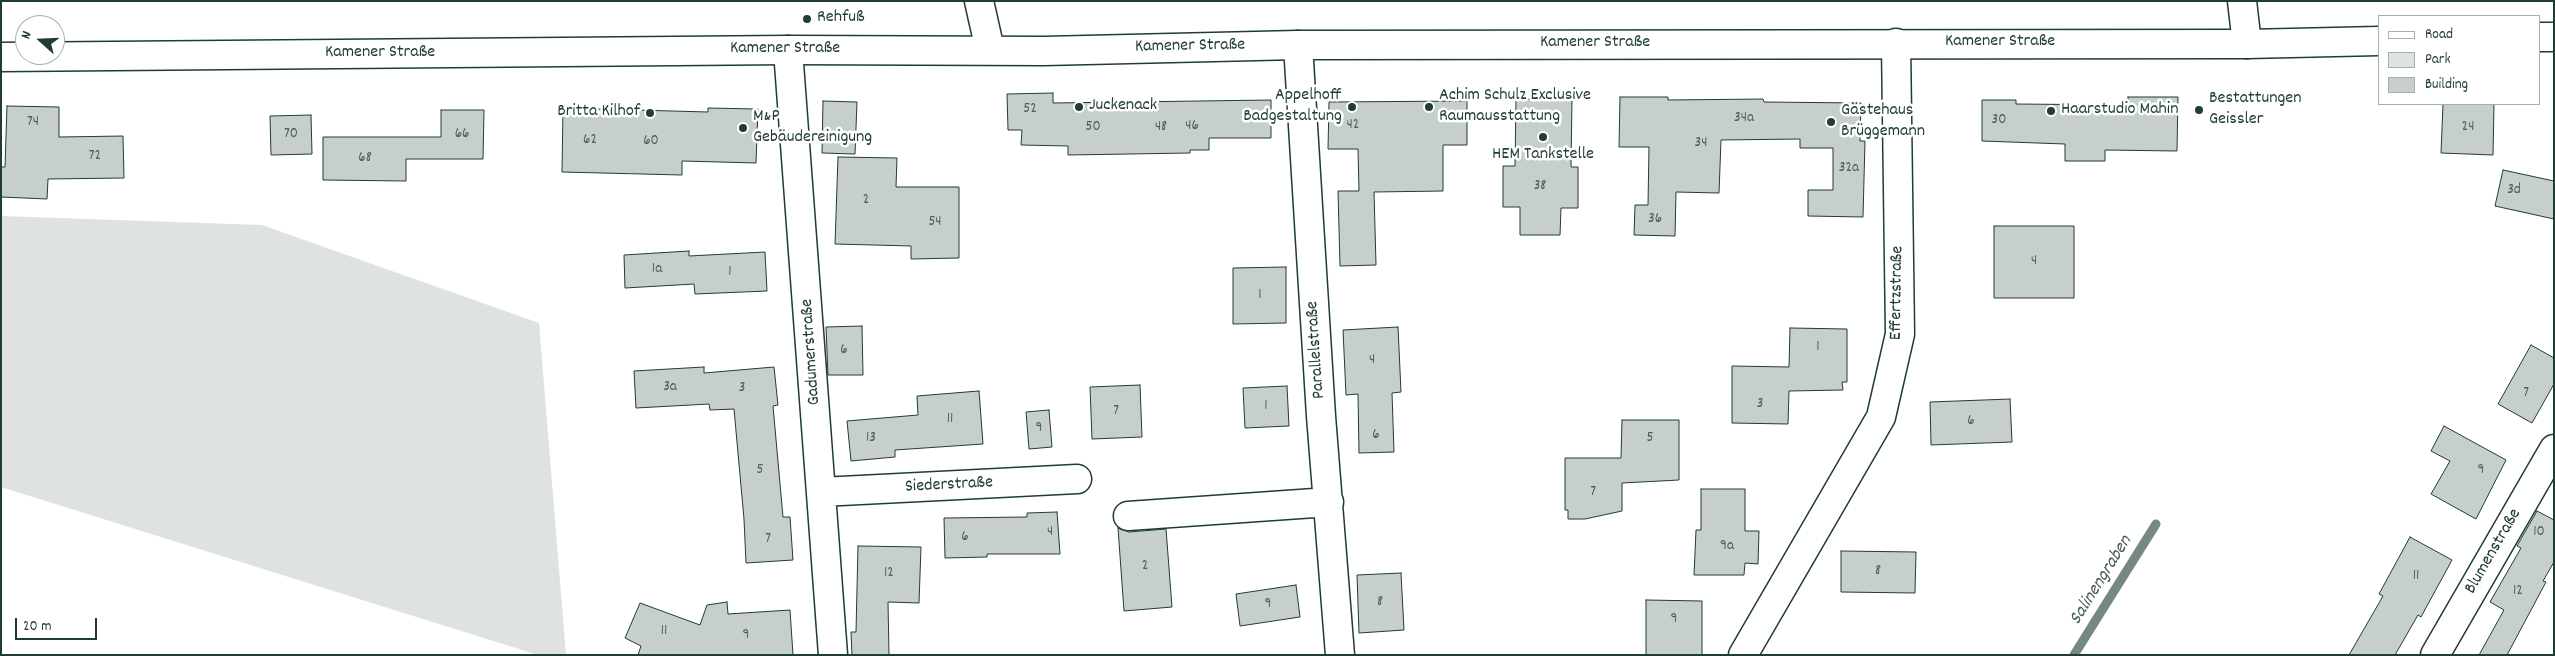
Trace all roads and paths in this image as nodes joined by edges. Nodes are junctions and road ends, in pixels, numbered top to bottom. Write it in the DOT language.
graph roads {
  1 [pos="979,1"];
  2 [pos="2242,1"];
  3 [pos="2540,37"];
  4 [pos="2554,37"];
  5 [pos="2378,41"];
  6 [pos="1896,43"];
  7 [pos="2247,44"];
  8 [pos="1298,45"];
  9 [pos="788,50"];
  10 [pos="990,50"];
  11 [pos="1,57"];
  12 [pos="2554,449"];
  13 [pos="1077,479"];
  14 [pos="821,492"];
  15 [pos="1329,502"];
  16 [pos="1128,516"];
  17 [pos="834,655"];
  18 [pos="1340,655"];
  19 [pos="1743,655"];
  20 [pos="2434,655"];
  1 -- 10 [label="street"];
  2 -- 7 [label="street"];
  3 -- 4 [label="street"];
  5 -- 7 [label="street, Kamener Straße"];
  6 -- 7 [label="street, Kamener Straße"];
  6 -- 8 [label="street, Kamener Straße"];
  6 -- 19 [label="street, Effertzstraße"];
  8 -- 10 [label="street, Kamener Straße"];
  8 -- 15 [label="street, Parallelstraße"];
  9 -- 10 [label="street, Kamener Straße"];
  9 -- 11 [label="street, Kamener Straße"];
  9 -- 14 [label="street, Gadumerstraße"];
  12 -- 20 [label="street, Blumenstraße"];
  13 -- 14 [label="street, Siederstraße"];
  14 -- 17 [label="street, Gadumerstraße"];
  15 -- 16 [label="street"];
  15 -- 18 [label="street, Parallelstraße"];
}
